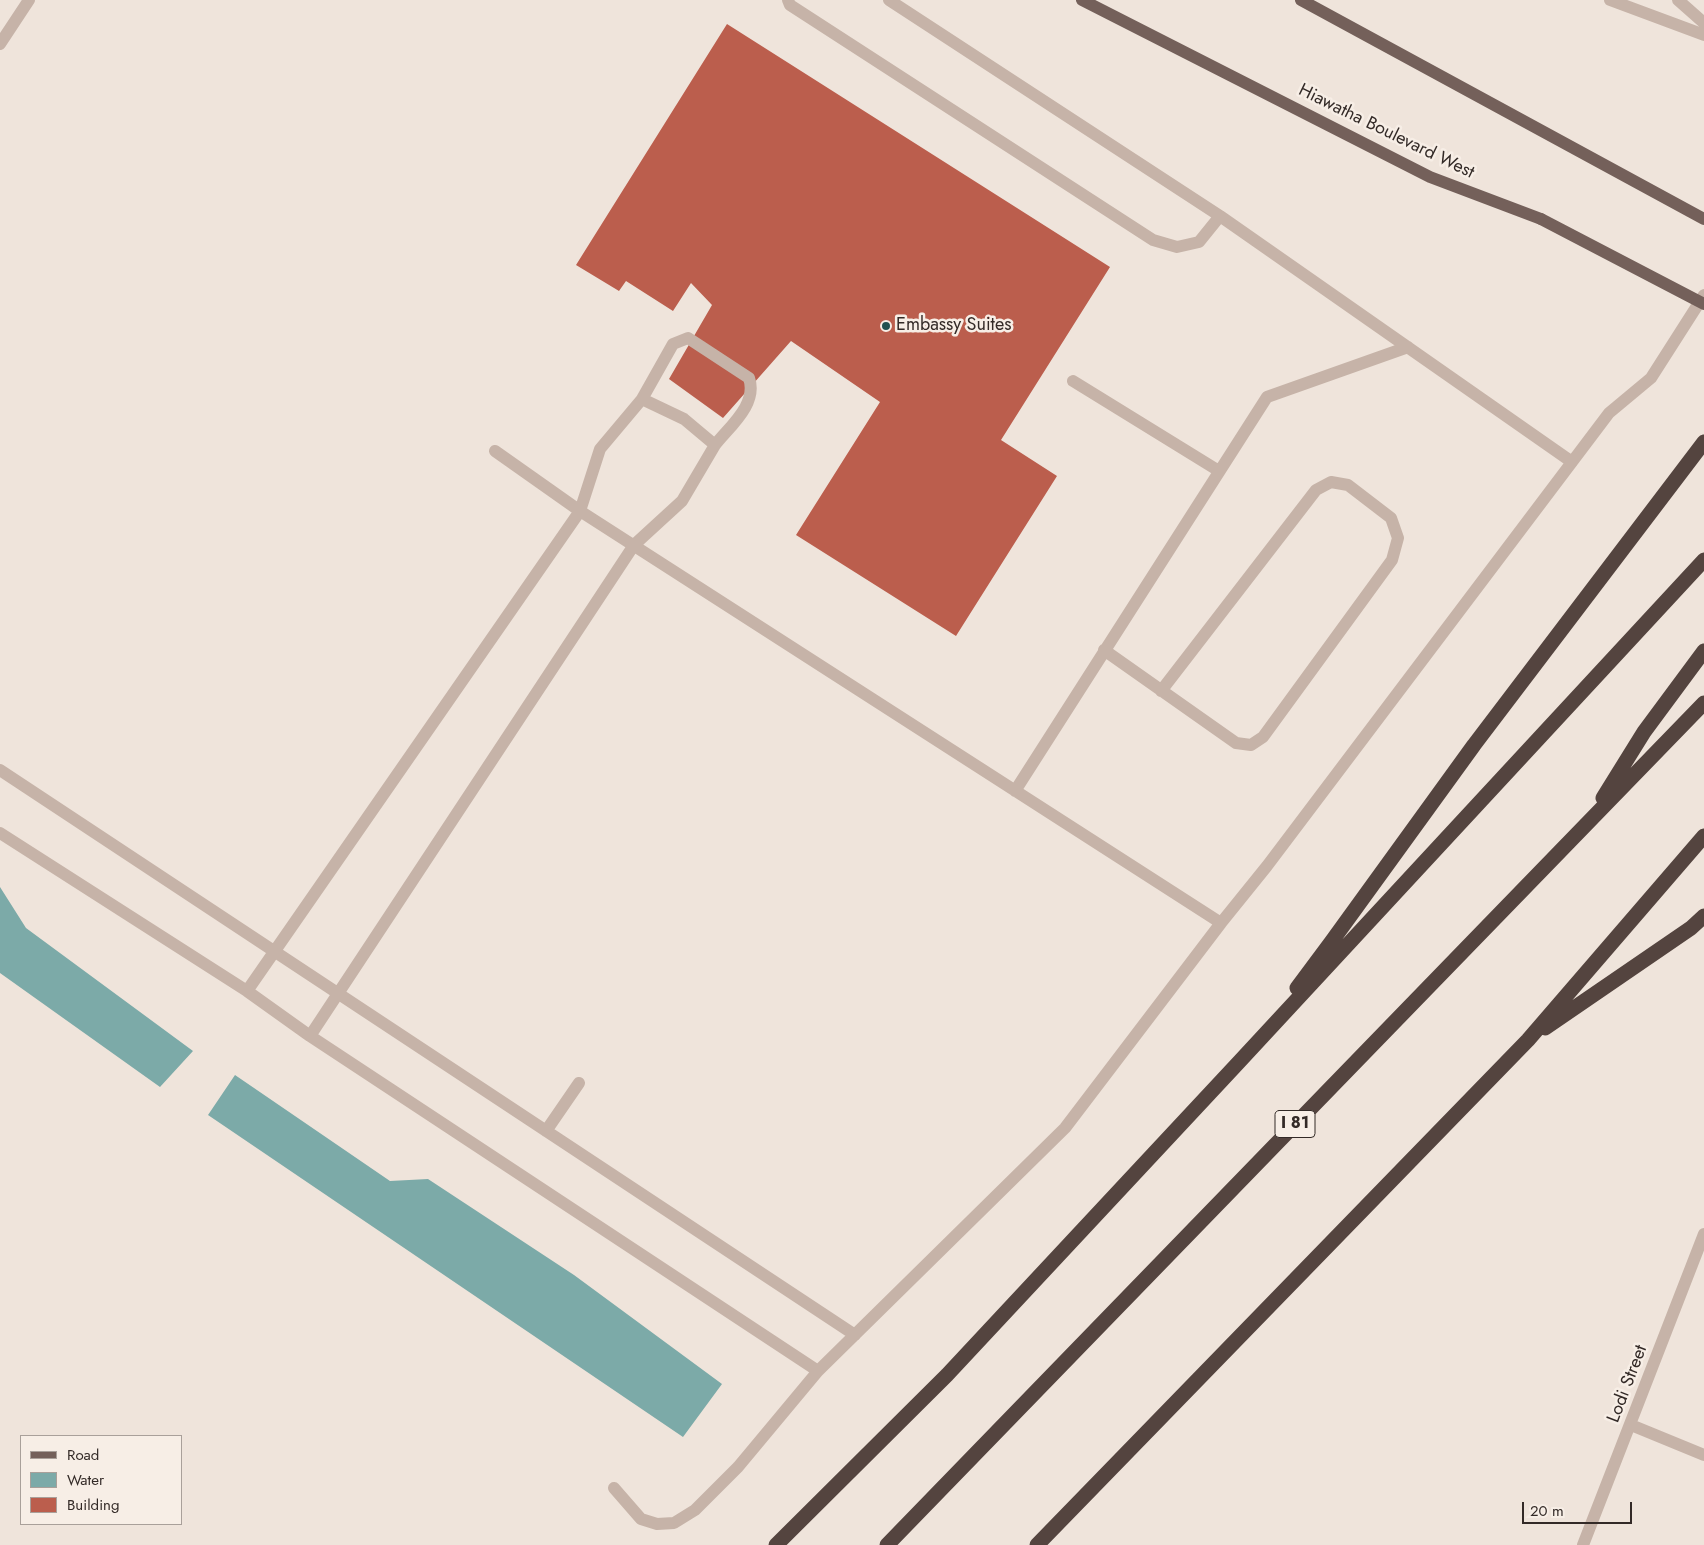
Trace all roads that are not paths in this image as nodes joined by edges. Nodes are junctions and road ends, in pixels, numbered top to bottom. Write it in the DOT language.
graph roads {
  1 [pos="29,0"];
  2 [pos="788,0"];
  3 [pos="889,0"];
  4 [pos="1082,0"];
  5 [pos="1301,0"];
  6 [pos="1610,0"];
  7 [pos="1678,0"];
  8 [pos="1704,23"];
  9 [pos="1704,35"];
  10 [pos="0,44"];
  11 [pos="1220,216"];
  12 [pos="1704,219"];
  13 [pos="1704,295"];
  14 [pos="1704,304"];
  15 [pos="1408,347"];
  16 [pos="1073,381"];
  17 [pos="642,399"];
  18 [pos="1704,442"];
  19 [pos="715,445"];
  20 [pos="495,451"];
  21 [pos="1572,462"];
  22 [pos="1219,471"];
  23 [pos="580,511"];
  24 [pos="634,546"];
  25 [pos="1704,560"];
  26 [pos="1104,650"];
  27 [pos="1704,651"];
  28 [pos="1160,690"];
  29 [pos="1704,703"];
  30 [pos="0,770"];
  31 [pos="1015,791"];
  32 [pos="1586,824"];
  33 [pos="0,833"];
  34 [pos="1704,836"];
  35 [pos="1704,916"];
  36 [pos="1221,923"];
  37 [pos="274,952"];
  38 [pos="247,991"];
  39 [pos="338,994"];
  40 [pos="310,1036"];
  41 [pos="1528,1040"];
  42 [pos="1240,1062"];
  43 [pos="578,1083"];
  44 [pos="546,1131"];
  45 [pos="1704,1234"];
  46 [pos="855,1335"];
  47 [pos="818,1371"];
  48 [pos="1631,1425"];
  49 [pos="1704,1454"];
  50 [pos="614,1488"];
  51 [pos="776,1545"];
  52 [pos="887,1545"];
  53 [pos="1037,1545"];
  54 [pos="1583,1545"];
  1 -- 10 [label="street"];
  2 -- 11 [label="street"];
  3 -- 11 [label="street"];
  4 -- 14 [label="main road, Hiawatha Boulevard West, bridge"];
  5 -- 12 [label="main road"];
  6 -- 9 [label="street"];
  7 -- 8 [label="street"];
  11 -- 15 [label="street"];
  13 -- 21 [label="street"];
  15 -- 21 [label="street"];
  15 -- 22 [label="street"];
  16 -- 22 [label="street"];
  17 -- 19 [label="street"];
  17 -- 19 [label="street"];
  17 -- 23 [label="street"];
  18 -- 42 [label="highway"];
  19 -- 24 [label="street"];
  20 -- 23 [label="street"];
  21 -- 36 [label="street"];
  22 -- 26 [label="street"];
  23 -- 24 [label="street"];
  23 -- 37 [label="street"];
  24 -- 31 [label="street"];
  24 -- 39 [label="street"];
  25 -- 42 [label="highway"];
  26 -- 28 [label="street"];
  26 -- 31 [label="street"];
  27 -- 32 [label="highway"];
  28 -- 28 [label="street"];
  29 -- 32 [label="highway, I 81"];
  30 -- 37 [label="street"];
  31 -- 36 [label="street"];
  32 -- 52 [label="highway, I 81"];
  33 -- 38 [label="street"];
  34 -- 41 [label="highway"];
  35 -- 41 [label="highway"];
  36 -- 46 [label="street"];
  37 -- 38 [label="street"];
  37 -- 39 [label="street"];
  38 -- 40 [label="street"];
  39 -- 40 [label="street"];
  39 -- 44 [label="street"];
  40 -- 47 [label="street"];
  41 -- 53 [label="highway"];
  42 -- 51 [label="highway"];
  43 -- 44 [label="street"];
  44 -- 46 [label="street"];
  45 -- 48 [label="street, Lodi Street"];
  46 -- 47 [label="street"];
  47 -- 50 [label="street"];
  48 -- 49 [label="street"];
  48 -- 54 [label="street, Lodi Street"];
}
